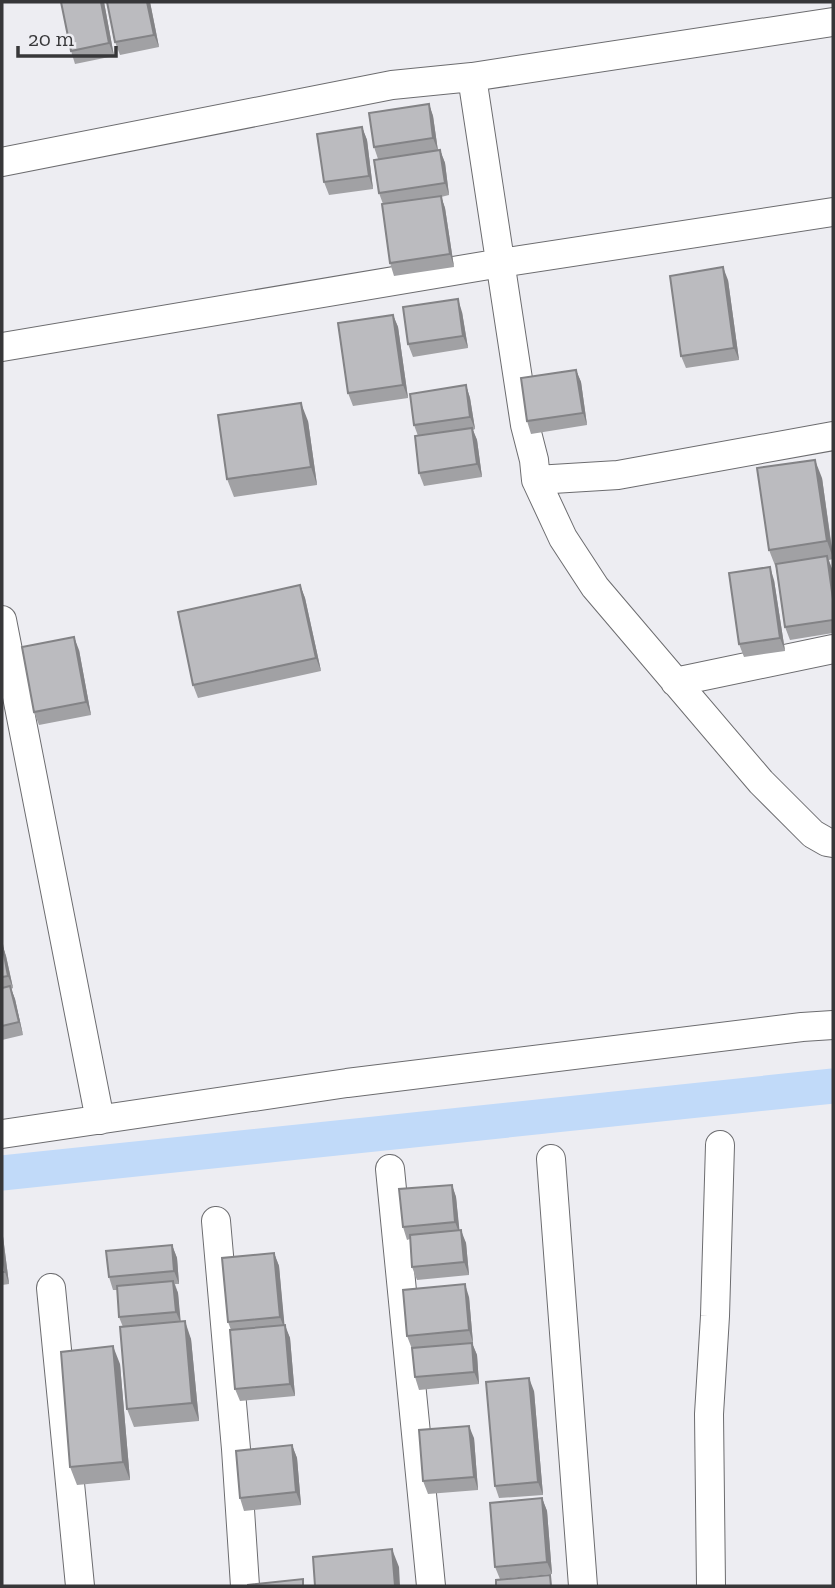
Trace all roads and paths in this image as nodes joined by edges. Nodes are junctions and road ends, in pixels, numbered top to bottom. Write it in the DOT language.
graph roads {
  1 [pos="833,22"];
  2 [pos="472,77"];
  3 [pos="2,162"];
  4 [pos="833,212"];
  5 [pos="501,263"];
  6 [pos="2,347"];
  7 [pos="833,436"];
  8 [pos="536,480"];
  9 [pos="2,620"];
  10 [pos="833,649"];
  11 [pos="675,682"];
  12 [pos="833,843"];
  13 [pos="833,1025"];
  14 [pos="100,1120"];
  15 [pos="2,1134"];
  16 [pos="720,1146"];
  17 [pos="551,1159"];
  18 [pos="390,1169"];
  19 [pos="216,1221"];
  20 [pos="51,1288"];
  21 [pos="80,1586"];
  22 [pos="245,1586"];
  23 [pos="431,1586"];
  24 [pos="583,1586"];
  25 [pos="711,1586"];
  1 -- 2 [label="street"];
  2 -- 3 [label="street"];
  2 -- 5 [label="street"];
  4 -- 5 [label="street"];
  5 -- 6 [label="street"];
  5 -- 8 [label="street"];
  7 -- 8 [label="street"];
  8 -- 11 [label="street"];
  9 -- 14 [label="street"];
  10 -- 11 [label="street"];
  11 -- 12 [label="street"];
  13 -- 14 [label="street"];
  14 -- 15 [label="street"];
  16 -- 25 [label="street"];
  17 -- 24 [label="street"];
  18 -- 23 [label="street"];
  19 -- 22 [label="street"];
  20 -- 21 [label="street"];
}
